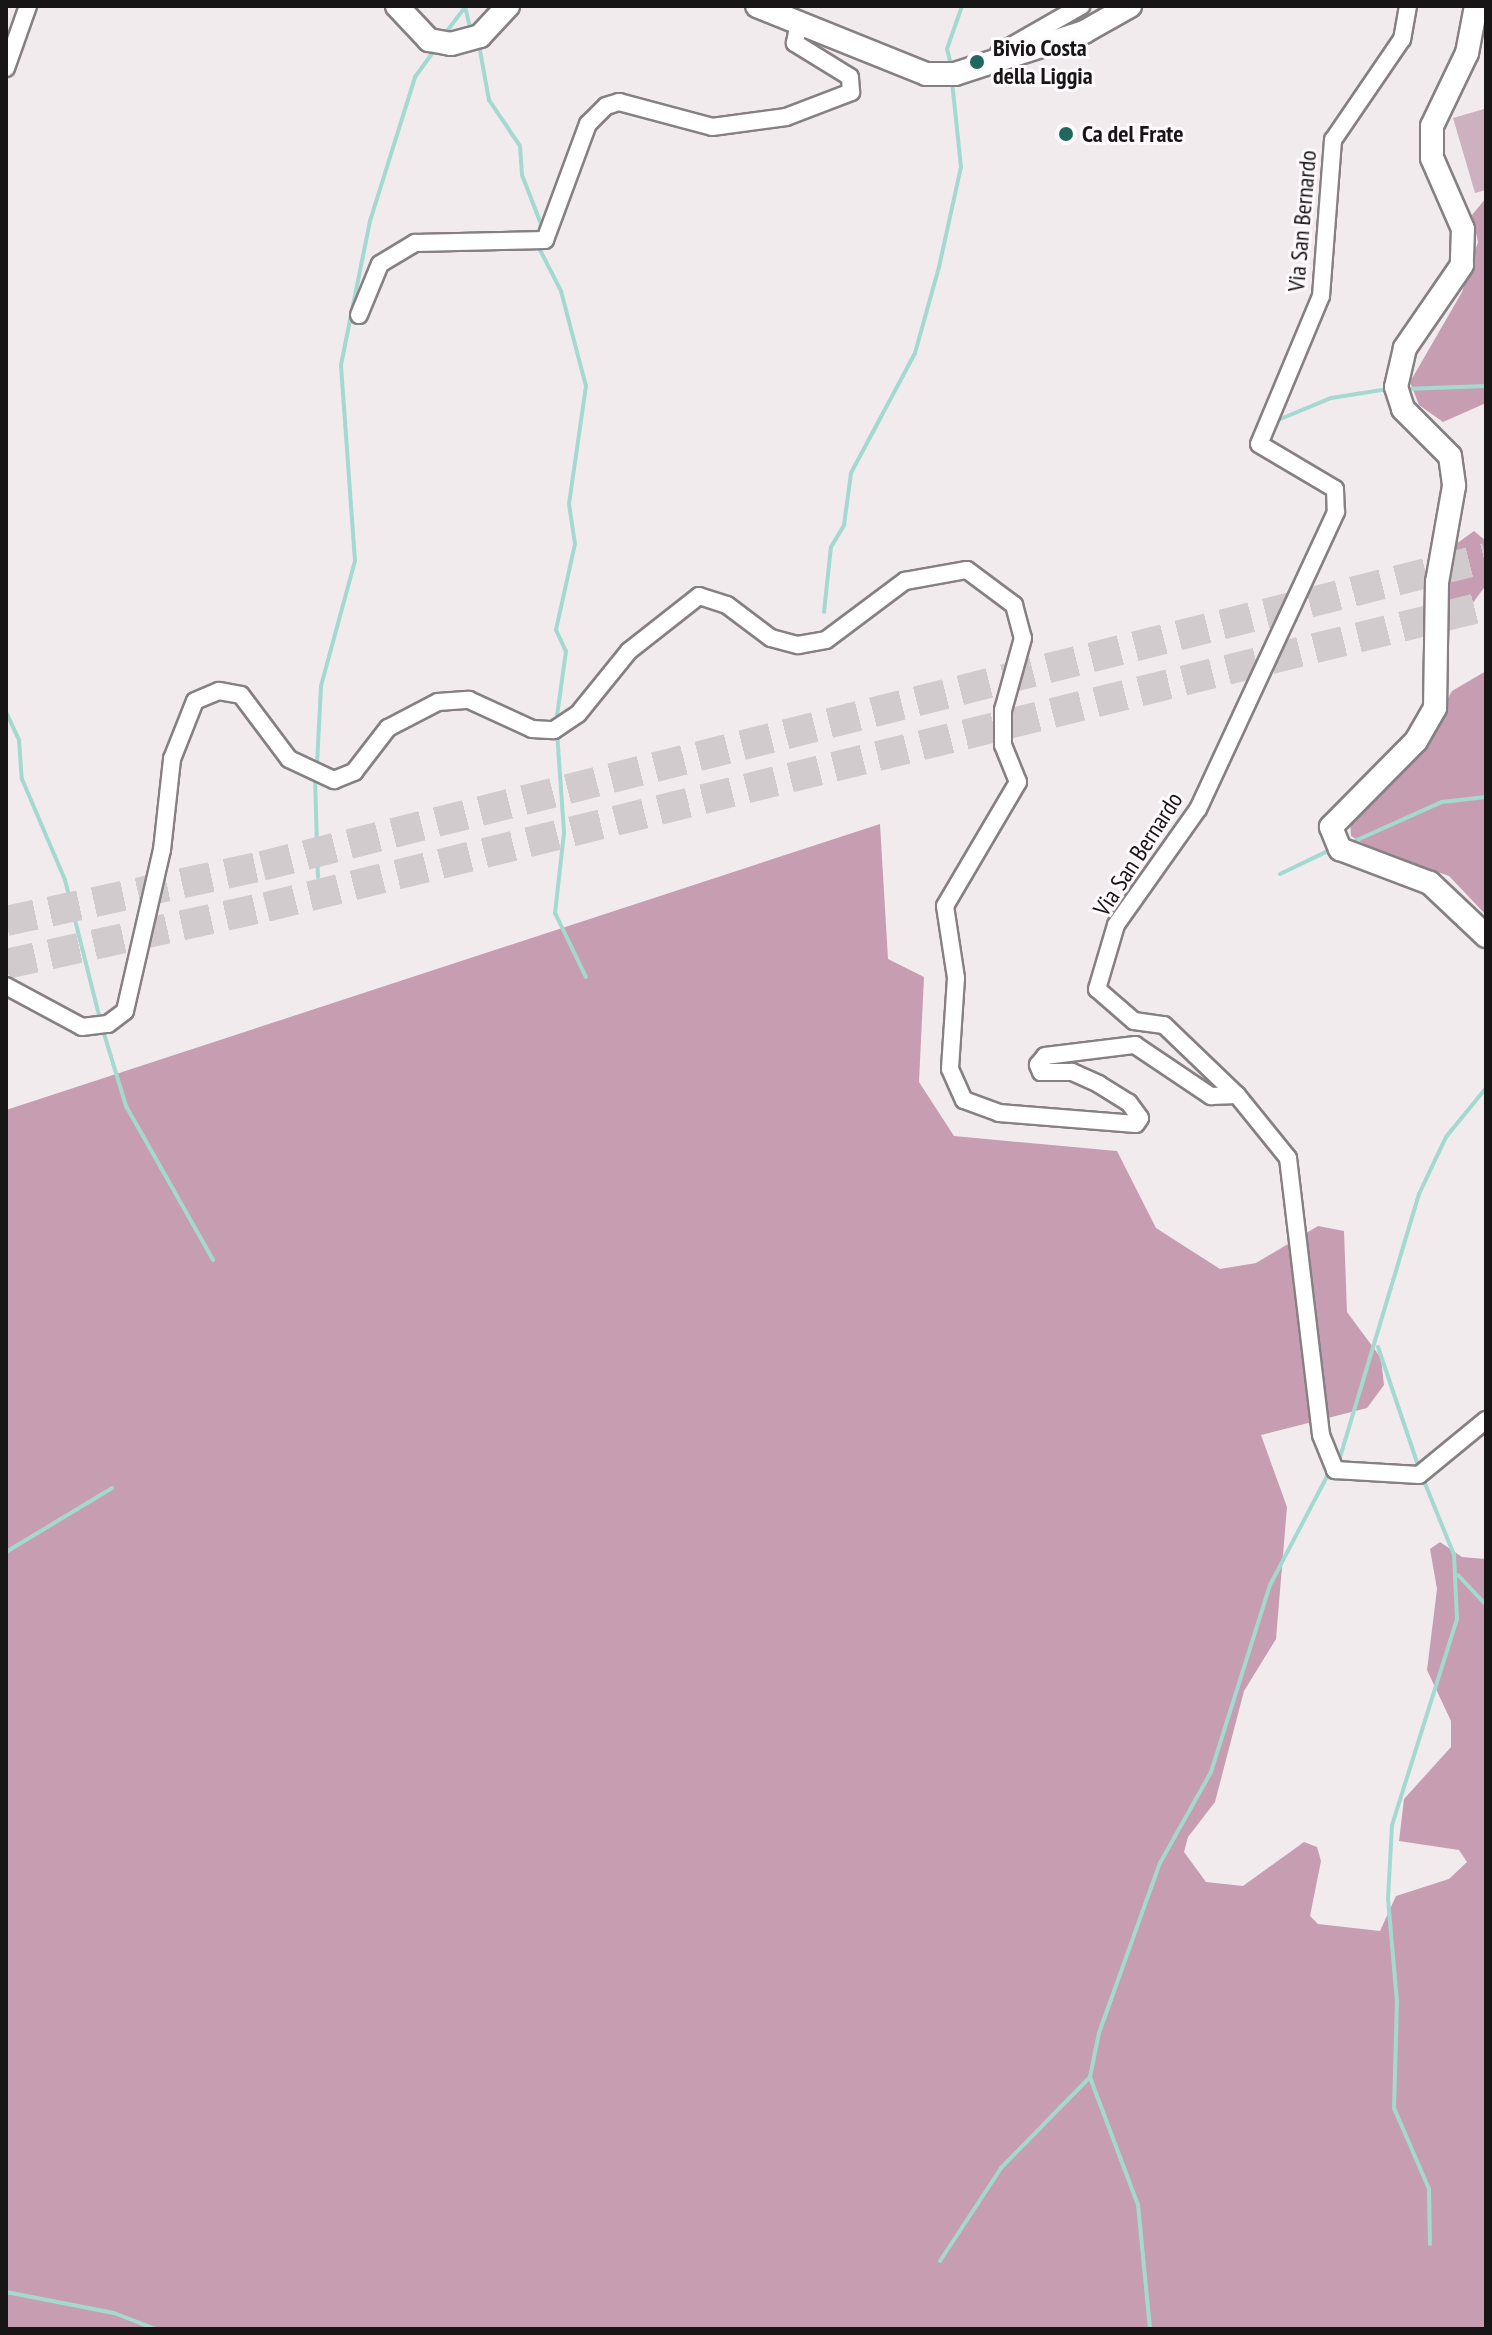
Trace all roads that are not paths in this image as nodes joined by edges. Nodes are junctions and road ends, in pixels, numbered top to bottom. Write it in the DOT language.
graph roads {
  1 [pos="28,6"];
  2 [pos="397,6"];
  3 [pos="508,6"];
  4 [pos="757,6"];
  5 [pos="1081,6"];
  6 [pos="1130,6"];
  7 [pos="1408,6"];
  8 [pos="1476,6"];
  9 [pos="799,23"];
  10 [pos="982,65"];
  11 [pos="6,68"];
  12 [pos="359,315"];
  13 [pos="1486,936"];
  14 [pos="6,986"];
  15 [pos="1237,1095"];
  16 [pos="1486,1420"];
  1 -- 11 [label="street"];
  2 -- 3 [label="street"];
  4 -- 9 [label="street"];
  5 -- 10 [label="street"];
  6 -- 10 [label="street"];
  7 -- 15 [label="street, Via San Bernardo"];
  8 -- 13 [label="street"];
  9 -- 10 [label="street"];
  9 -- 12 [label="street"];
  14 -- 15 [label="street"];
  15 -- 16 [label="street, Via San Bernardo"];
}
